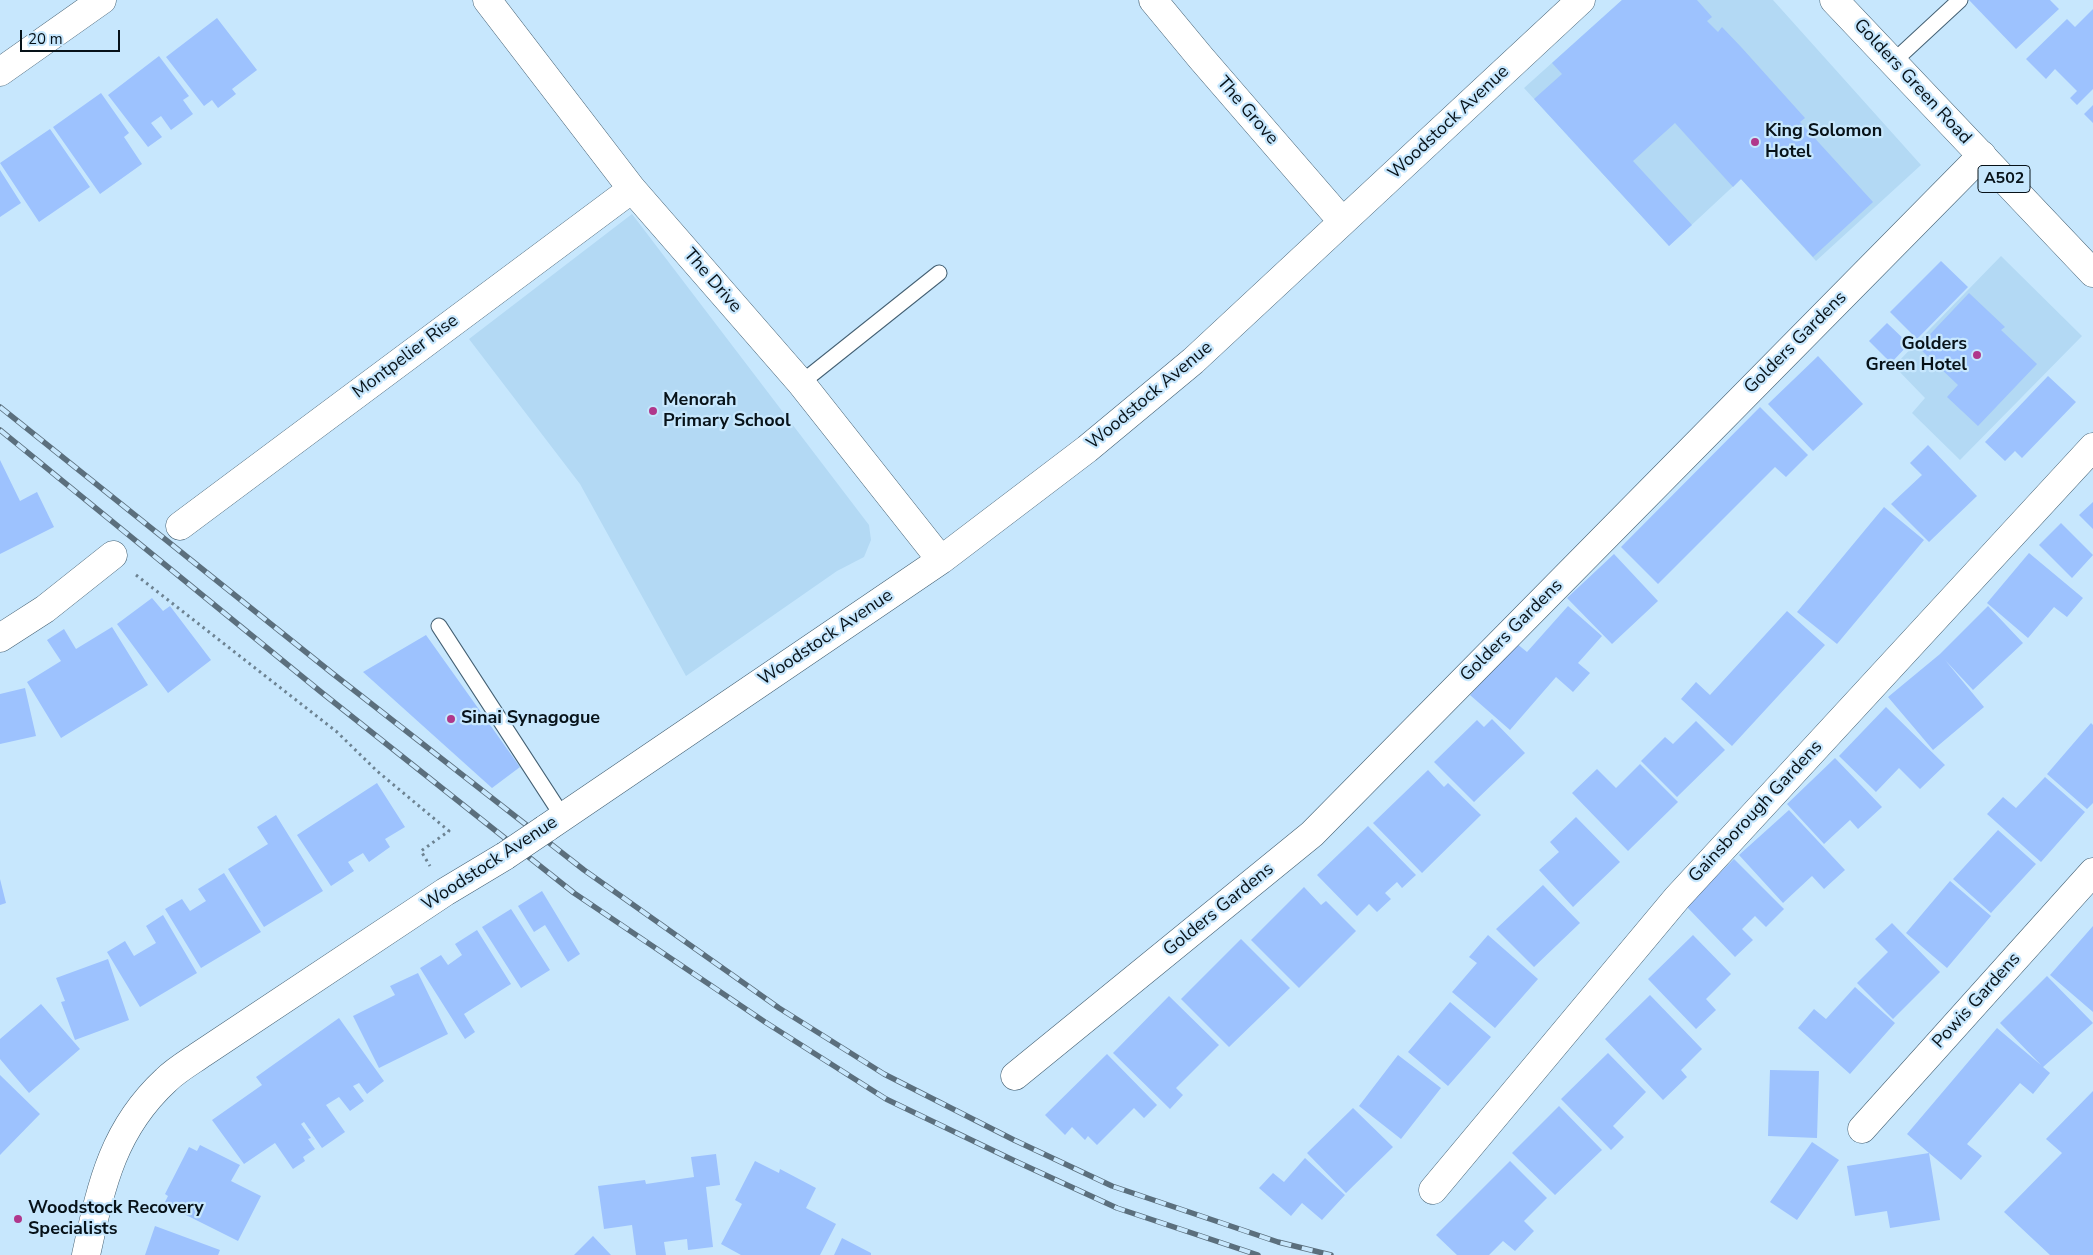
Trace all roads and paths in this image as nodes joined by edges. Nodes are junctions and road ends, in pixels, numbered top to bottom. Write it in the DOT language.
graph roads {
  1 [pos="102,0"];
  2 [pos="487,0"];
  3 [pos="1153,0"];
  4 [pos="1581,0"];
  5 [pos="1834,0"];
  6 [pos="1960,0"];
  7 [pos="1893,62"];
  8 [pos="0,72"];
  9 [pos="1982,155"];
  10 [pos="632,189"];
  11 [pos="1342,221"];
  12 [pos="940,273"];
  13 [pos="2093,273"];
  14 [pos="801,383"];
  15 [pos="2093,447"];
  16 [pos="180,526"];
  17 [pos="112,555"];
  18 [pos="941,560"];
  19 [pos="147,583"];
  20 [pos="439,626"];
  21 [pos="0,638"];
  22 [pos="554,823"];
  23 [pos="2093,872"];
  24 [pos="445,892"];
  25 [pos="1015,1076"];
  26 [pos="1862,1129"];
  27 [pos="1433,1190"];
  28 [pos="86,1255"];
  1 -- 8 [label="street"];
  2 -- 10 [label="street, The Drive"];
  3 -- 11 [label="street, The Grove"];
  4 -- 11 [label="street, Woodstock Avenue"];
  5 -- 7 [label="street, Golders Green Road / A502"];
  6 -- 7 [label="lane"];
  7 -- 9 [label="street, Golders Green Road / A502"];
  9 -- 13 [label="street, Golders Green Road / A502"];
  9 -- 25 [label="street, Golders Gardens"];
  10 -- 14 [label="street, The Drive"];
  10 -- 16 [label="street, Montpelier Rise"];
  11 -- 18 [label="street, Woodstock Avenue"];
  12 -- 14 [label="lane"];
  14 -- 18 [label="street, The Drive"];
  15 -- 27 [label="street, Gainsborough Gardens"];
  17 -- 21 [label="street"];
  18 -- 22 [label="street, Woodstock Avenue"];
  19 -- 24 [label="path"];
  20 -- 22 [label="lane"];
  22 -- 24 [label="street, Woodstock Avenue, bridge"];
  23 -- 26 [label="street, Powis Gardens"];
  24 -- 28 [label="street, Woodstock Avenue"];
}
